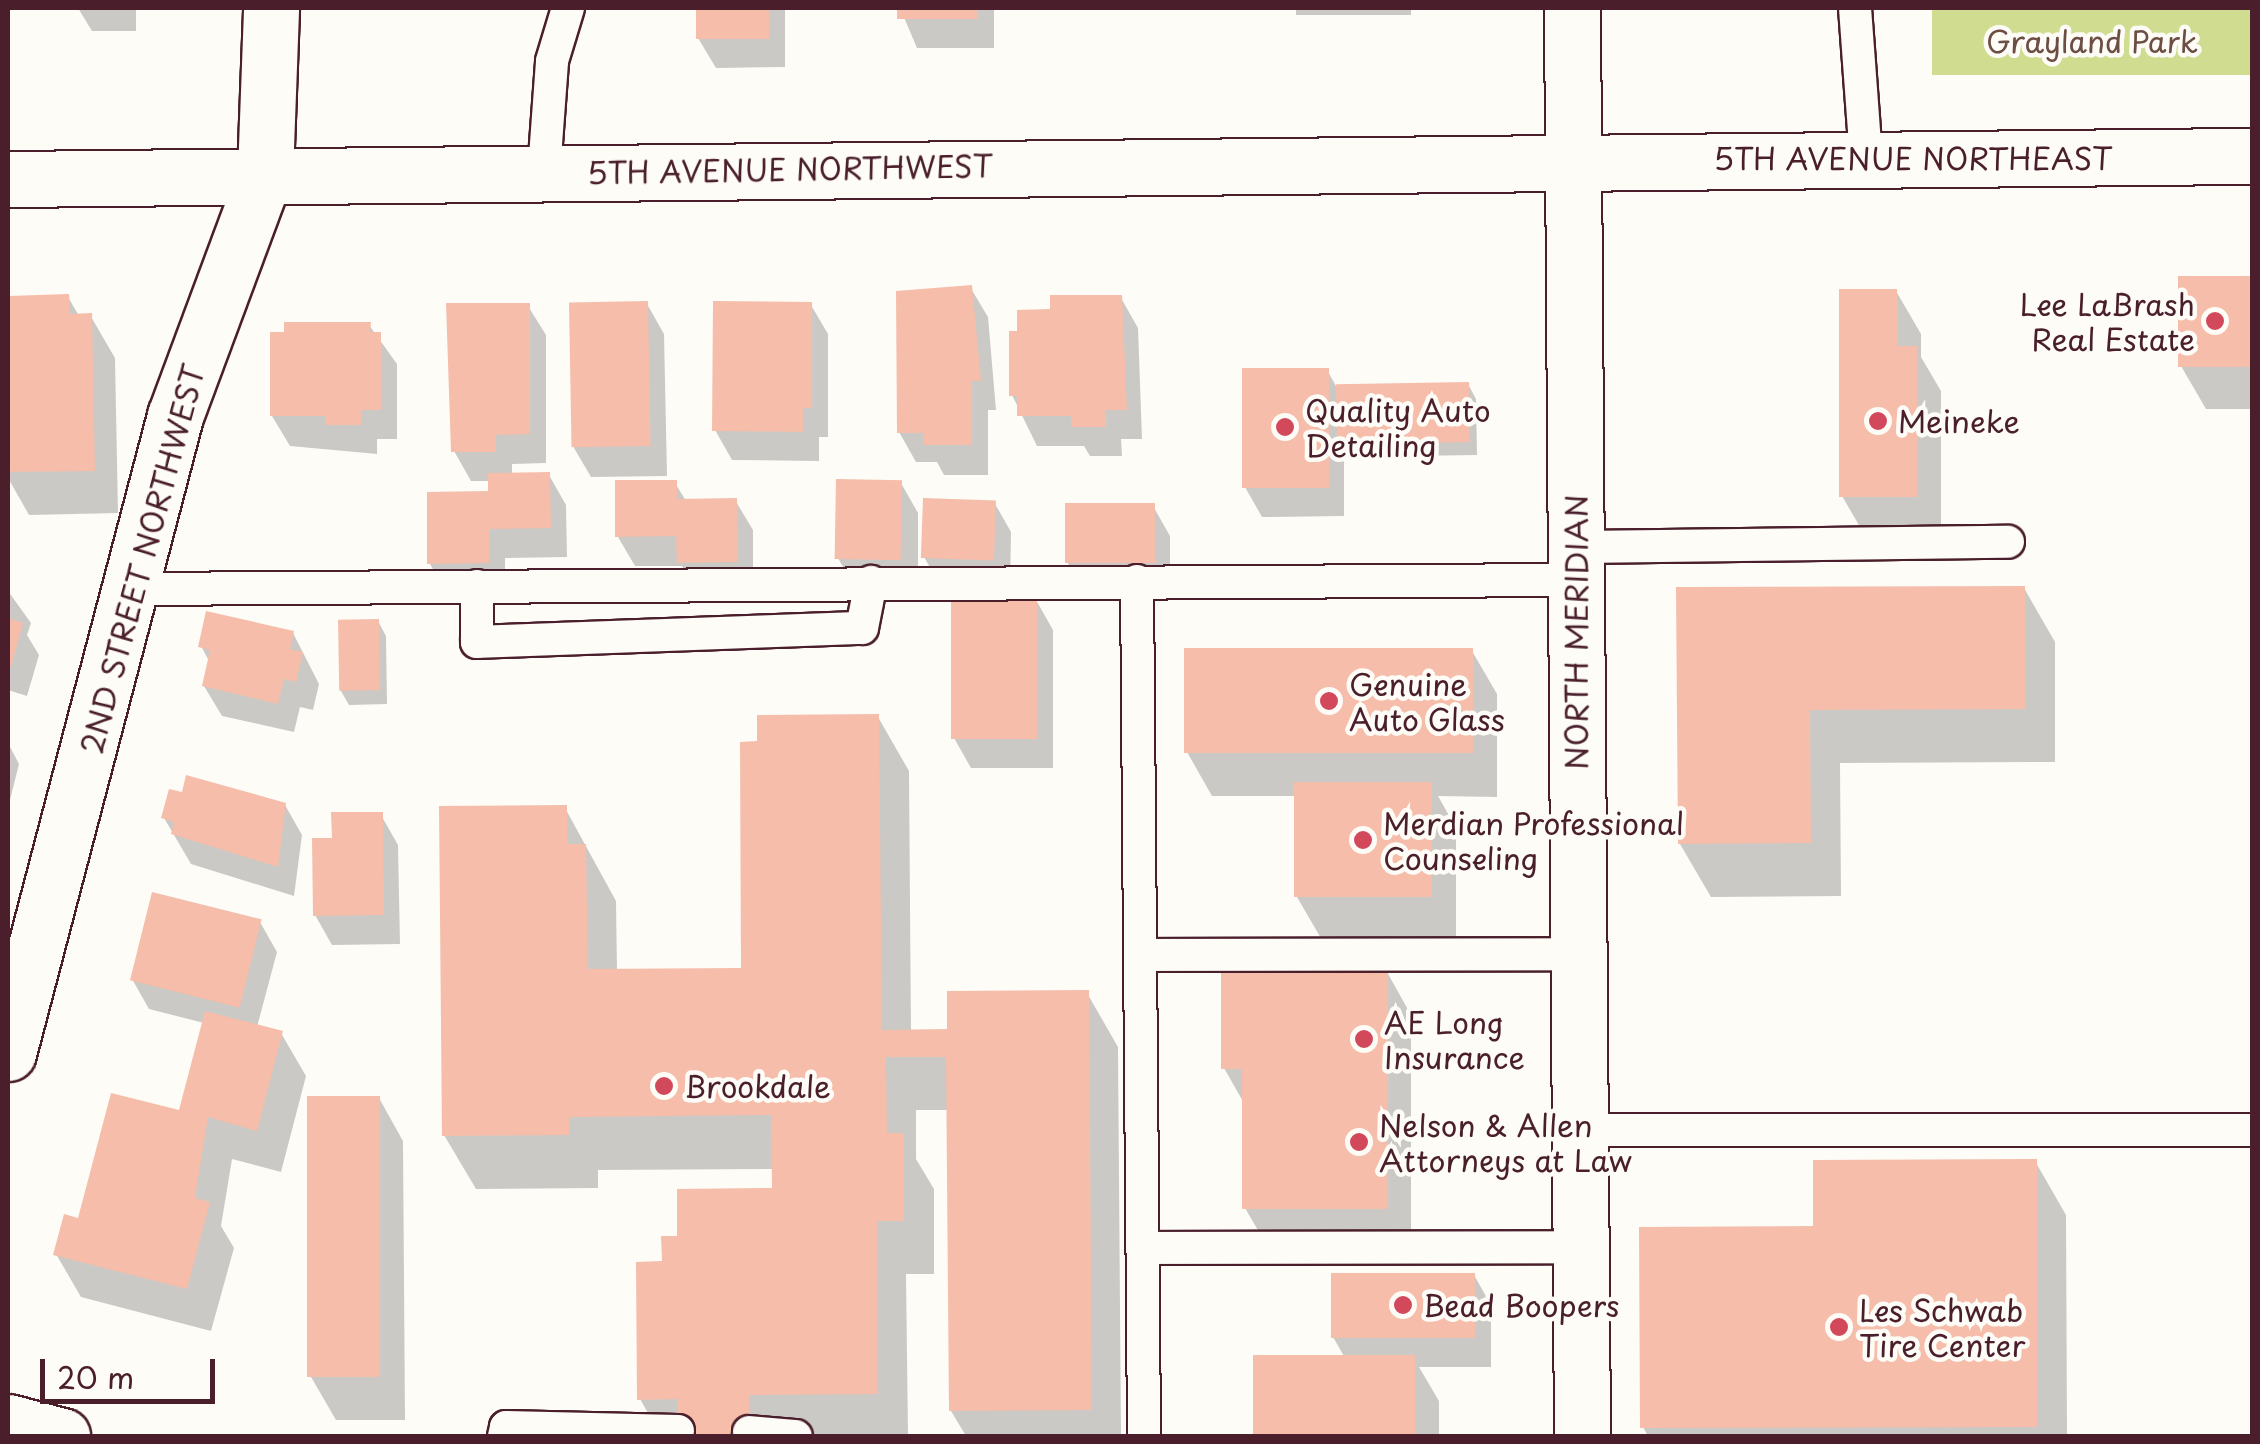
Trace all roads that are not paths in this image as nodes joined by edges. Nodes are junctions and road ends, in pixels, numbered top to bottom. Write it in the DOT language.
graph roads {
  1 [pos="271,8"];
  2 [pos="568,8"];
  3 [pos="1572,8"];
  4 [pos="1855,8"];
  5 [pos="2252,156"];
  6 [pos="1866,158"];
  7 [pos="1573,160"];
  8 [pos="544,172"];
  9 [pos="264,174"];
  10 [pos="8,179"];
  11 [pos="2008,542"];
  12 [pos="1576,564"];
  13 [pos="1137,581"];
  14 [pos="872,582"];
  15 [pos="477,586"];
  16 [pos="133,589"];
  17 [pos="1140,954"];
  18 [pos="1579,954"];
  19 [pos="8,1052"];
  20 [pos="1580,1130"];
  21 [pos="2252,1130"];
  22 [pos="1581,1247"];
  23 [pos="1143,1248"];
  24 [pos="8,1422"];
  25 [pos="678,1431"];
  26 [pos="750,1432"];
  27 [pos="62,1436"];
  28 [pos="504,1436"];
  29 [pos="796,1436"];
  30 [pos="1144,1436"];
  31 [pos="1582,1436"];
  1 -- 9 [label="street, 2ND STREET NORTHWEST"];
  2 -- 8 [label="lane"];
  3 -- 7 [label="street, NORTH MERIDIAN"];
  4 -- 6 [label="lane"];
  5 -- 6 [label="street, 5TH AVENUE NORTHEAST"];
  6 -- 7 [label="street, 5TH AVENUE NORTHEAST"];
  7 -- 8 [label="street, 5TH AVENUE NORTHWEST"];
  7 -- 12 [label="street, NORTH MERIDIAN"];
  8 -- 9 [label="street, 5TH AVENUE NORTHWEST"];
  9 -- 10 [label="street, 5TH AVENUE NORTHWEST"];
  9 -- 16 [label="street, 2ND STREET NORTHWEST"];
  11 -- 12 [label="lane"];
  12 -- 13 [label="lane"];
  12 -- 18 [label="street, NORTH MERIDIAN"];
  13 -- 14 [label="lane"];
  13 -- 17 [label="lane"];
  14 -- 15 [label="lane"];
  14 -- 15 [label="lane"];
  15 -- 16 [label="lane"];
  16 -- 19 [label="street, 2ND STREET NORTHWEST"];
  17 -- 18 [label="lane"];
  17 -- 23 [label="lane"];
  18 -- 20 [label="street, NORTH MERIDIAN"];
  20 -- 21 [label="lane"];
  20 -- 22 [label="street, NORTH MERIDIAN"];
  22 -- 23 [label="lane"];
  22 -- 31 [label="street, NORTH MERIDIAN"];
  23 -- 30 [label="lane"];
  24 -- 27 [label="street"];
  25 -- 28 [label="lane"];
  26 -- 29 [label="lane"];
}
